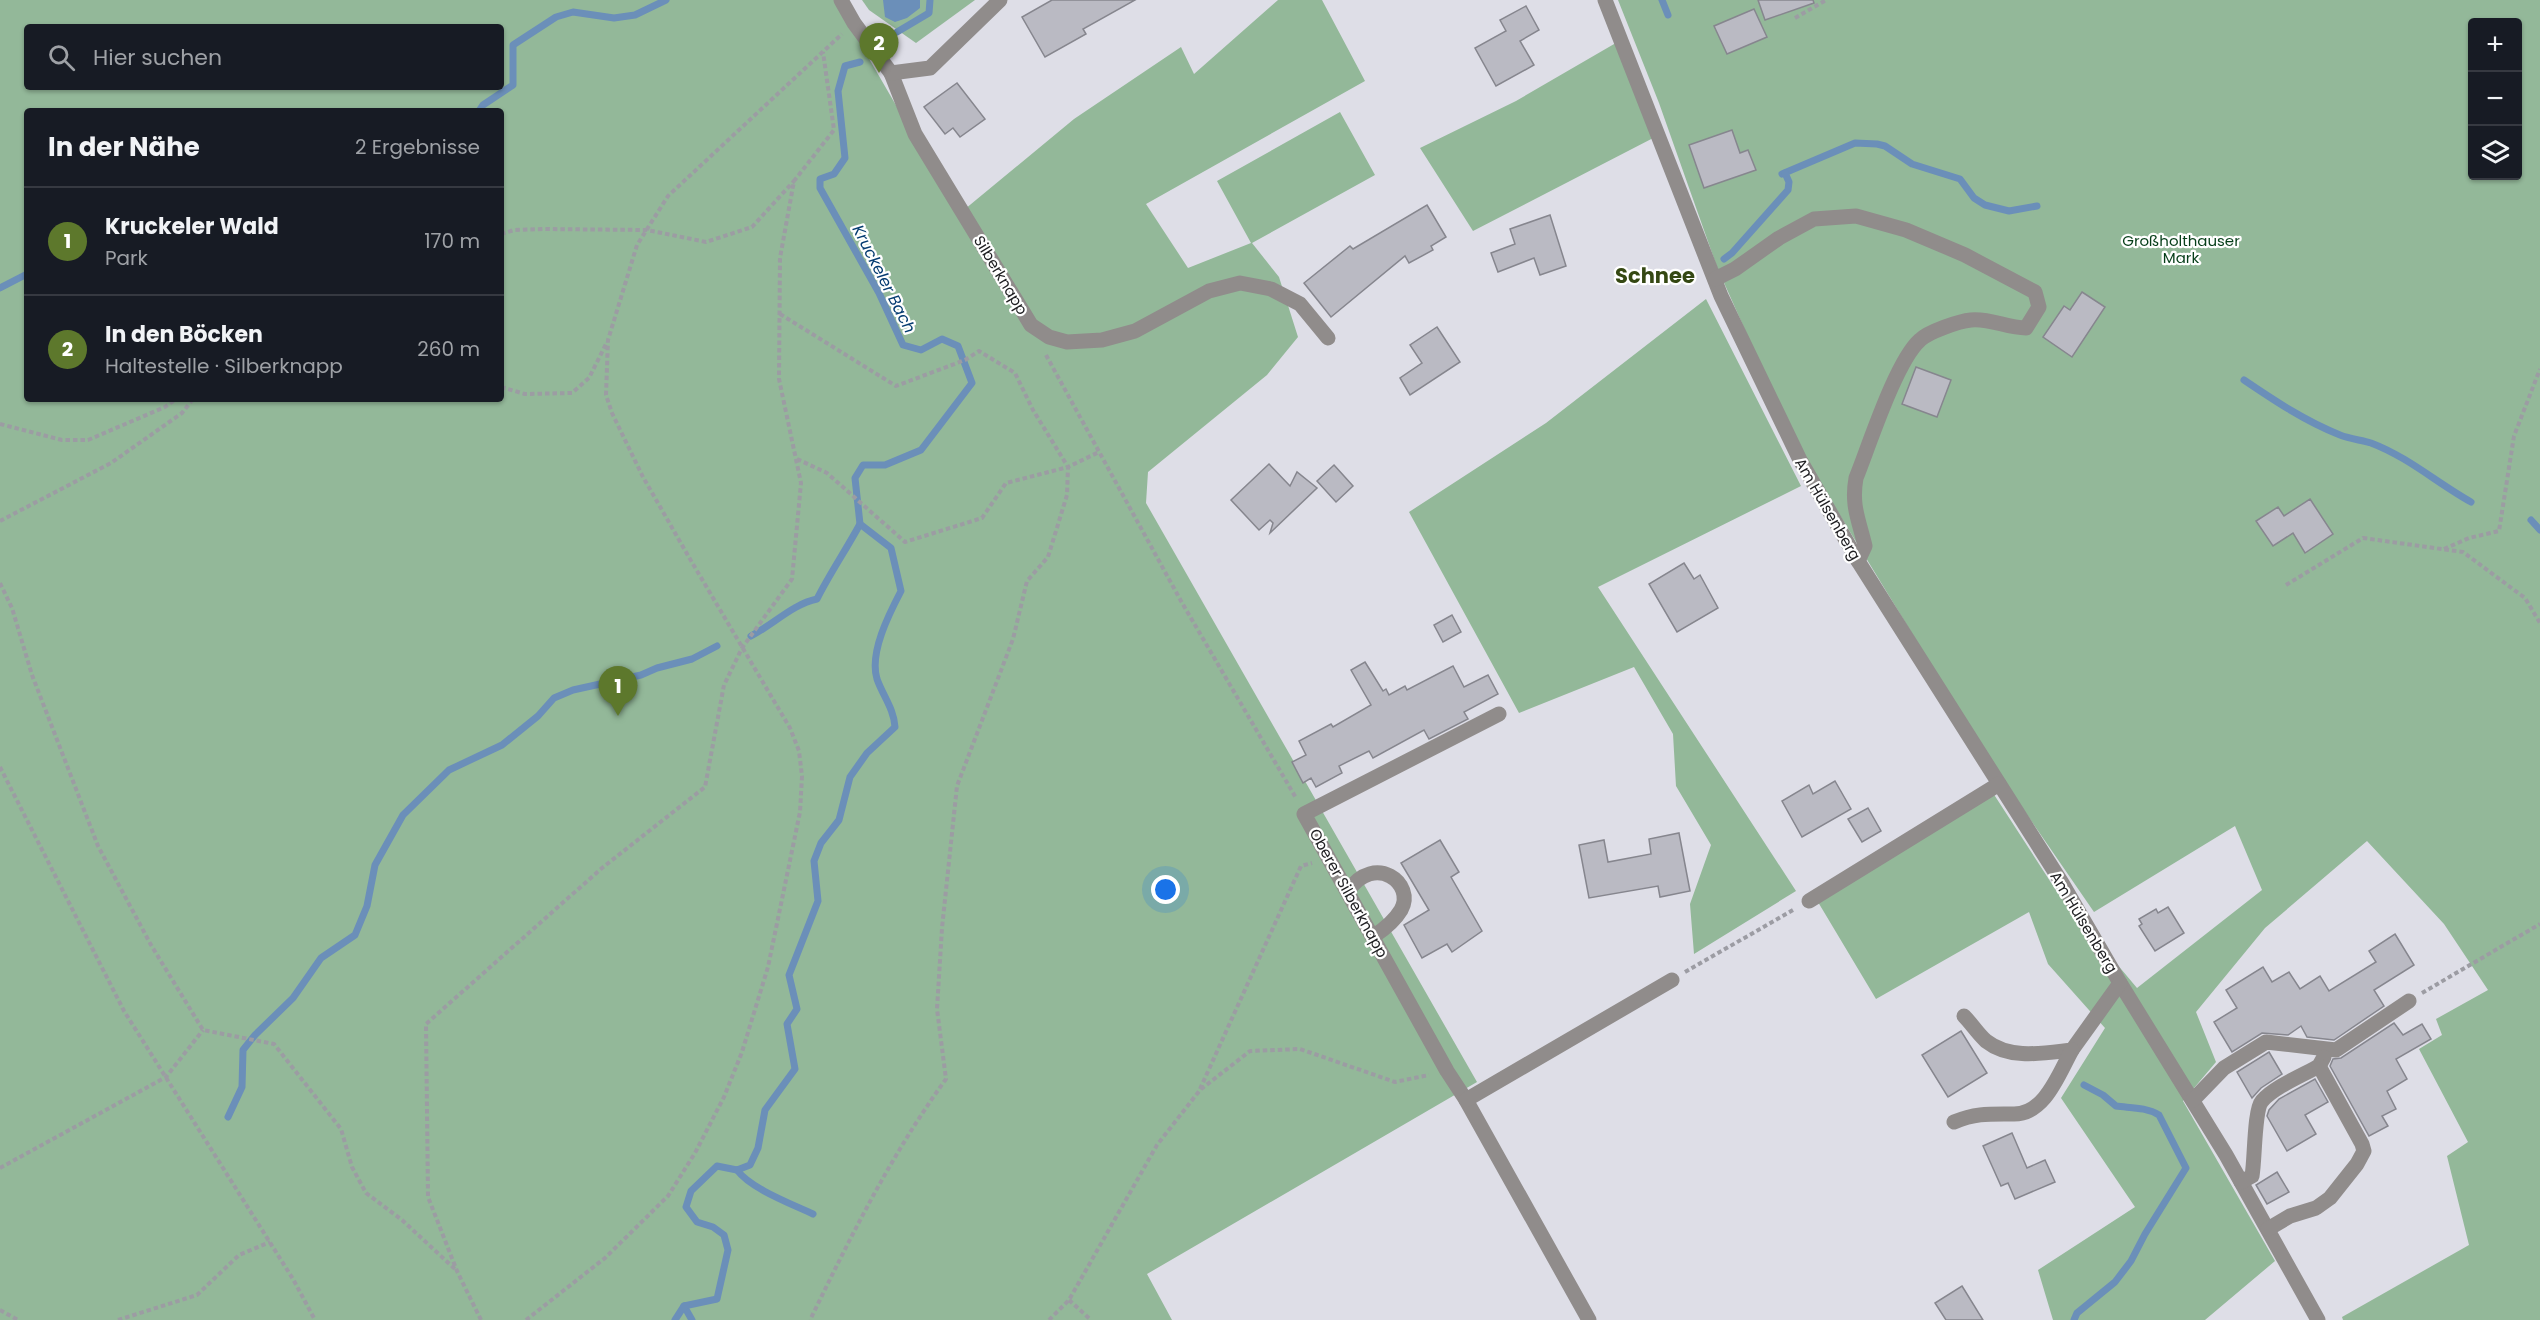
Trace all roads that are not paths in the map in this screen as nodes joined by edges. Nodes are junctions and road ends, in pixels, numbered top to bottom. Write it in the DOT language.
graph roads {
  1 [pos="841,0"];
  2 [pos="1000,0"];
  3 [pos="1605,0"];
  4 [pos="891,73"];
  5 [pos="1715,279"];
  6 [pos="1328,338"];
  7 [pos="1858,561"];
  8 [pos="1499,714"];
  9 [pos="1999,784"];
  10 [pos="1348,891"];
  11 [pos="1809,901"];
  12 [pos="1374,936"];
  13 [pos="1672,980"];
  14 [pos="2120,983"];
  15 [pos="2409,1001"];
  16 [pos="1964,1016"];
  17 [pos="2329,1049"];
  18 [pos="2072,1050"];
  19 [pos="2319,1066"];
  20 [pos="1466,1100"];
  21 [pos="2193,1100"];
  22 [pos="1954,1122"];
  23 [pos="2241,1182"];
  24 [pos="2268,1229"];
  25 [pos="1589,1320"];
  26 [pos="2318,1320"];
  1 -- 4 [label="street, Silberknapp"];
  2 -- 4 [label="street"];
  3 -- 5 [label="street, Am Hülsenberg"];
  4 -- 6 [label="street, Silberknapp"];
  5 -- 7 [label="street, Am Hülsenberg"];
  5 -- 7 [label="street"];
  7 -- 9 [label="street, Am Hülsenberg"];
  8 -- 10 [label="street, Oberer Silberknapp"];
  9 -- 11 [label="street"];
  9 -- 14 [label="street, Am Hülsenberg"];
  10 -- 12 [label="street, Oberer Silberknapp"];
  10 -- 12 [label="street"];
  12 -- 20 [label="street, Oberer Silberknapp"];
  13 -- 20 [label="street"];
  14 -- 18 [label="street, Am Hülsenberg"];
  14 -- 21 [label="street, Am Hülsenberg"];
  15 -- 17 [label="street"];
  16 -- 18 [label="street"];
  17 -- 19 [label="street"];
  17 -- 21 [label="street"];
  18 -- 22 [label="street, Am Hülsenberg"];
  19 -- 23 [label="street"];
  19 -- 24 [label="street"];
  20 -- 25 [label="street, Oberer Silberknapp"];
  21 -- 23 [label="street, Am Hülsenberg"];
  23 -- 24 [label="street, Am Hülsenberg"];
  24 -- 26 [label="street, Am Hülsenberg"];
}
